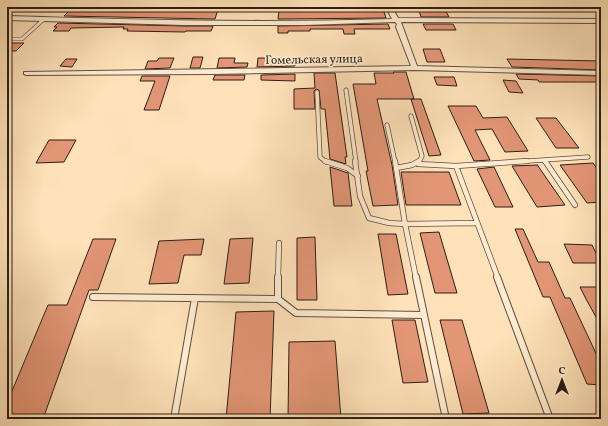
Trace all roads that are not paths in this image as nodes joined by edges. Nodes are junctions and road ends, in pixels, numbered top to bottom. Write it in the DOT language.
graph roads {
  1 [pos="33,7"];
  2 [pos="388,7"];
  3 [pos="7,8"];
  4 [pos="7,18"];
  5 [pos="43,20"];
  6 [pos="396,20"];
  7 [pos="601,21"];
  8 [pos="7,39"];
  9 [pos="415,68"];
  10 [pos="26,73"];
  11 [pos="601,73"];
  12 [pos="346,90"];
  13 [pos="318,92"];
  14 [pos="411,116"];
  15 [pos="387,125"];
  16 [pos="588,157"];
  17 [pos="544,160"];
  18 [pos="418,164"];
  19 [pos="456,166"];
  20 [pos="396,168"];
  21 [pos="358,176"];
  22 [pos="575,205"];
  23 [pos="477,223"];
  24 [pos="405,224"];
  25 [pos="279,243"];
  26 [pos="93,297"];
  27 [pos="195,298"];
  28 [pos="278,299"];
  29 [pos="424,315"];
  30 [pos="174,419"];
  31 [pos="446,419"];
  32 [pos="550,419"];
  1 -- 3 [label="lane"];
  2 -- 6 [label="street"];
  4 -- 5 [label="street"];
  5 -- 6 [label="street"];
  5 -- 8 [label="lane"];
  6 -- 7 [label="street"];
  6 -- 9 [label="street"];
  9 -- 10 [label="street, Гомельская улица"];
  9 -- 11 [label="street, Гомельская улица"];
  12 -- 21 [label="lane"];
  13 -- 21 [label="lane"];
  14 -- 18 [label="lane"];
  15 -- 20 [label="lane"];
  16 -- 17 [label="lane"];
  17 -- 19 [label="lane"];
  17 -- 22 [label="lane"];
  18 -- 19 [label="lane"];
  18 -- 20 [label="lane"];
  19 -- 23 [label="lane"];
  20 -- 24 [label="lane"];
  21 -- 24 [label="lane"];
  23 -- 24 [label="lane"];
  23 -- 32 [label="lane"];
  24 -- 29 [label="lane"];
  25 -- 28 [label="lane"];
  26 -- 27 [label="lane"];
  27 -- 28 [label="lane"];
  27 -- 30 [label="lane"];
  28 -- 29 [label="lane"];
  29 -- 31 [label="lane"];
}
